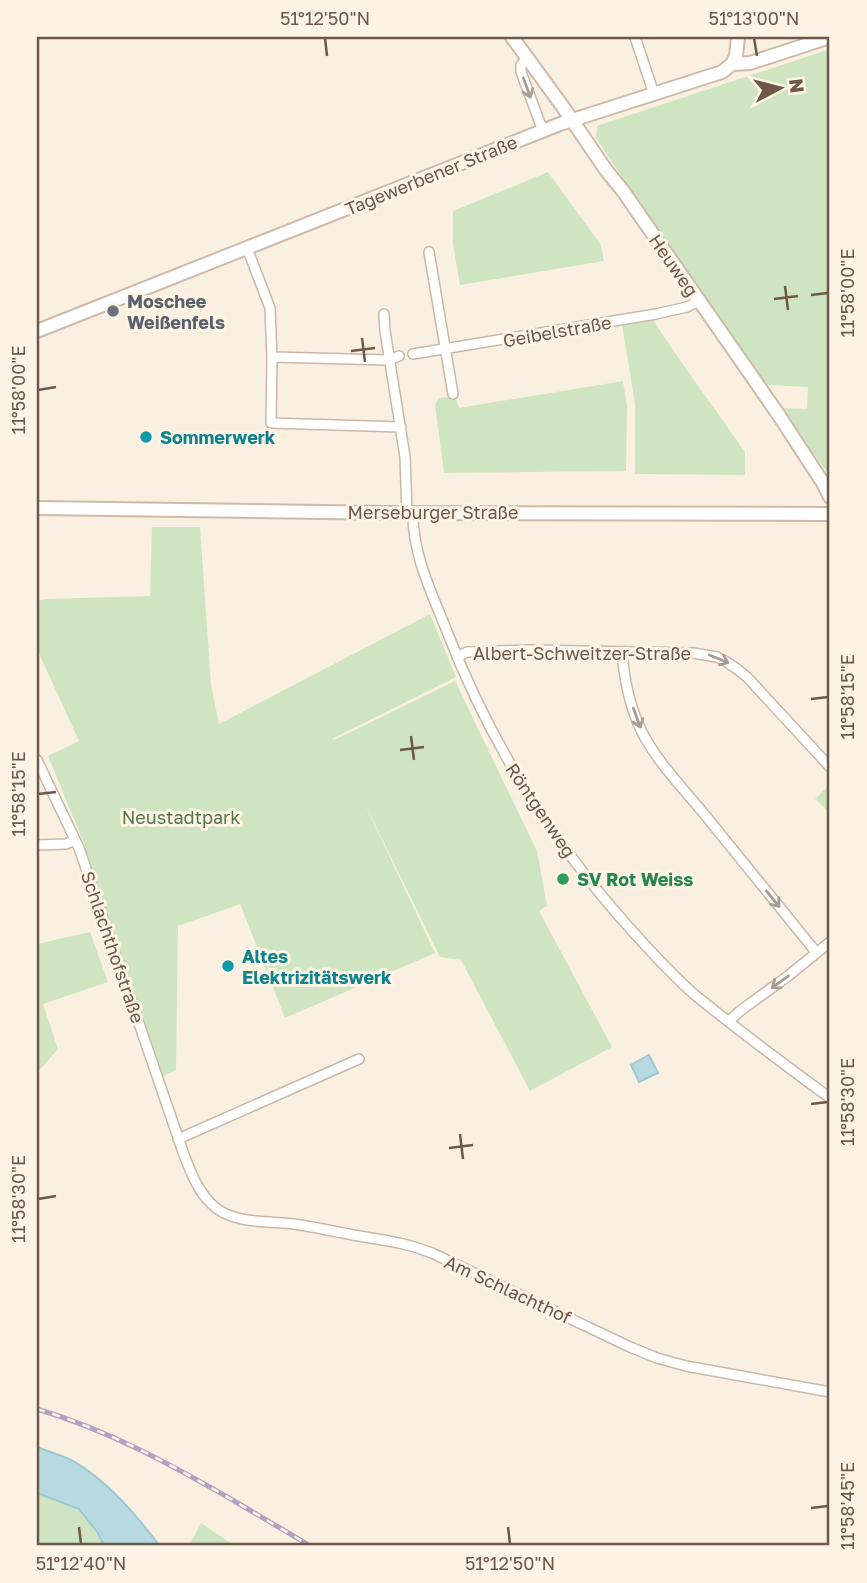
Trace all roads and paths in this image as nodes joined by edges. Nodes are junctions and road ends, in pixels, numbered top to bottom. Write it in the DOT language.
graph roads {
  1 [pos="512,37"];
  2 [pos="635,37"];
  3 [pos="738,37"];
  4 [pos="830,37"];
  5 [pos="527,58"];
  6 [pos="732,64"];
  7 [pos="654,94"];
  8 [pos="572,120"];
  9 [pos="543,131"];
  10 [pos="247,248"];
  11 [pos="429,251"];
  12 [pos="699,301"];
  13 [pos="384,314"];
  14 [pos="37,331"];
  15 [pos="445,350"];
  16 [pos="413,354"];
  17 [pos="272,357"];
  18 [pos="394,358"];
  19 [pos="453,394"];
  20 [pos="401,428"];
  21 [pos="830,497"];
  22 [pos="37,508"];
  23 [pos="410,512"];
  24 [pos="830,514"];
  25 [pos="622,652"];
  26 [pos="457,657"];
  27 [pos="37,760"];
  28 [pos="830,767"];
  29 [pos="75,840"];
  30 [pos="37,845"];
  31 [pos="830,942"];
  32 [pos="817,953"];
  33 [pos="729,1021"];
  34 [pos="359,1059"];
  35 [pos="830,1098"];
  36 [pos="178,1139"];
  37 [pos="195,1180"];
  38 [pos="830,1392"];
  1 -- 5 [label="street, Heuweg"];
  2 -- 7 [label="street"];
  3 -- 6 [label="street"];
  4 -- 6 [label="street, Tagewerbener Straße"];
  5 -- 8 [label="street, Heuweg"];
  5 -- 9 [label="street, one-way"];
  6 -- 7 [label="street, Tagewerbener Straße"];
  7 -- 8 [label="street, Tagewerbener Straße"];
  8 -- 9 [label="street, Tagewerbener Straße"];
  8 -- 12 [label="street, Heuweg"];
  9 -- 10 [label="street, Tagewerbener Straße"];
  10 -- 14 [label="street, Tagewerbener Straße"];
  10 -- 17 [label="street"];
  11 -- 15 [label="street"];
  12 -- 15 [label="street, Geibelstraße"];
  12 -- 21 [label="street, Heuweg"];
  13 -- 18 [label="street, Röntgenweg"];
  15 -- 16 [label="street, Geibelstraße"];
  15 -- 19 [label="street"];
  17 -- 18 [label="street"];
  17 -- 20 [label="street"];
  18 -- 20 [label="street, Röntgenweg"];
  20 -- 23 [label="street, Röntgenweg"];
  22 -- 23 [label="street, Merseburger Straße"];
  23 -- 24 [label="street, Merseburger Straße"];
  23 -- 26 [label="street, Röntgenweg"];
  25 -- 26 [label="street, Albert-Schweitzer-Straße"];
  25 -- 28 [label="street, Albert-Schweitzer-Straße, one-way"];
  25 -- 32 [label="street, one-way"];
  26 -- 33 [label="street, Röntgenweg"];
  27 -- 29 [label="street, Schlachthofstraße"];
  29 -- 30 [label="street"];
  29 -- 36 [label="street, Schlachthofstraße"];
  31 -- 32 [label="street"];
  32 -- 33 [label="street, one-way"];
  33 -- 35 [label="street, Röntgenweg"];
  34 -- 36 [label="street"];
  36 -- 37 [label="street, Schlachthofstraße"];
  37 -- 38 [label="street, Am Schlachthof"];
}
